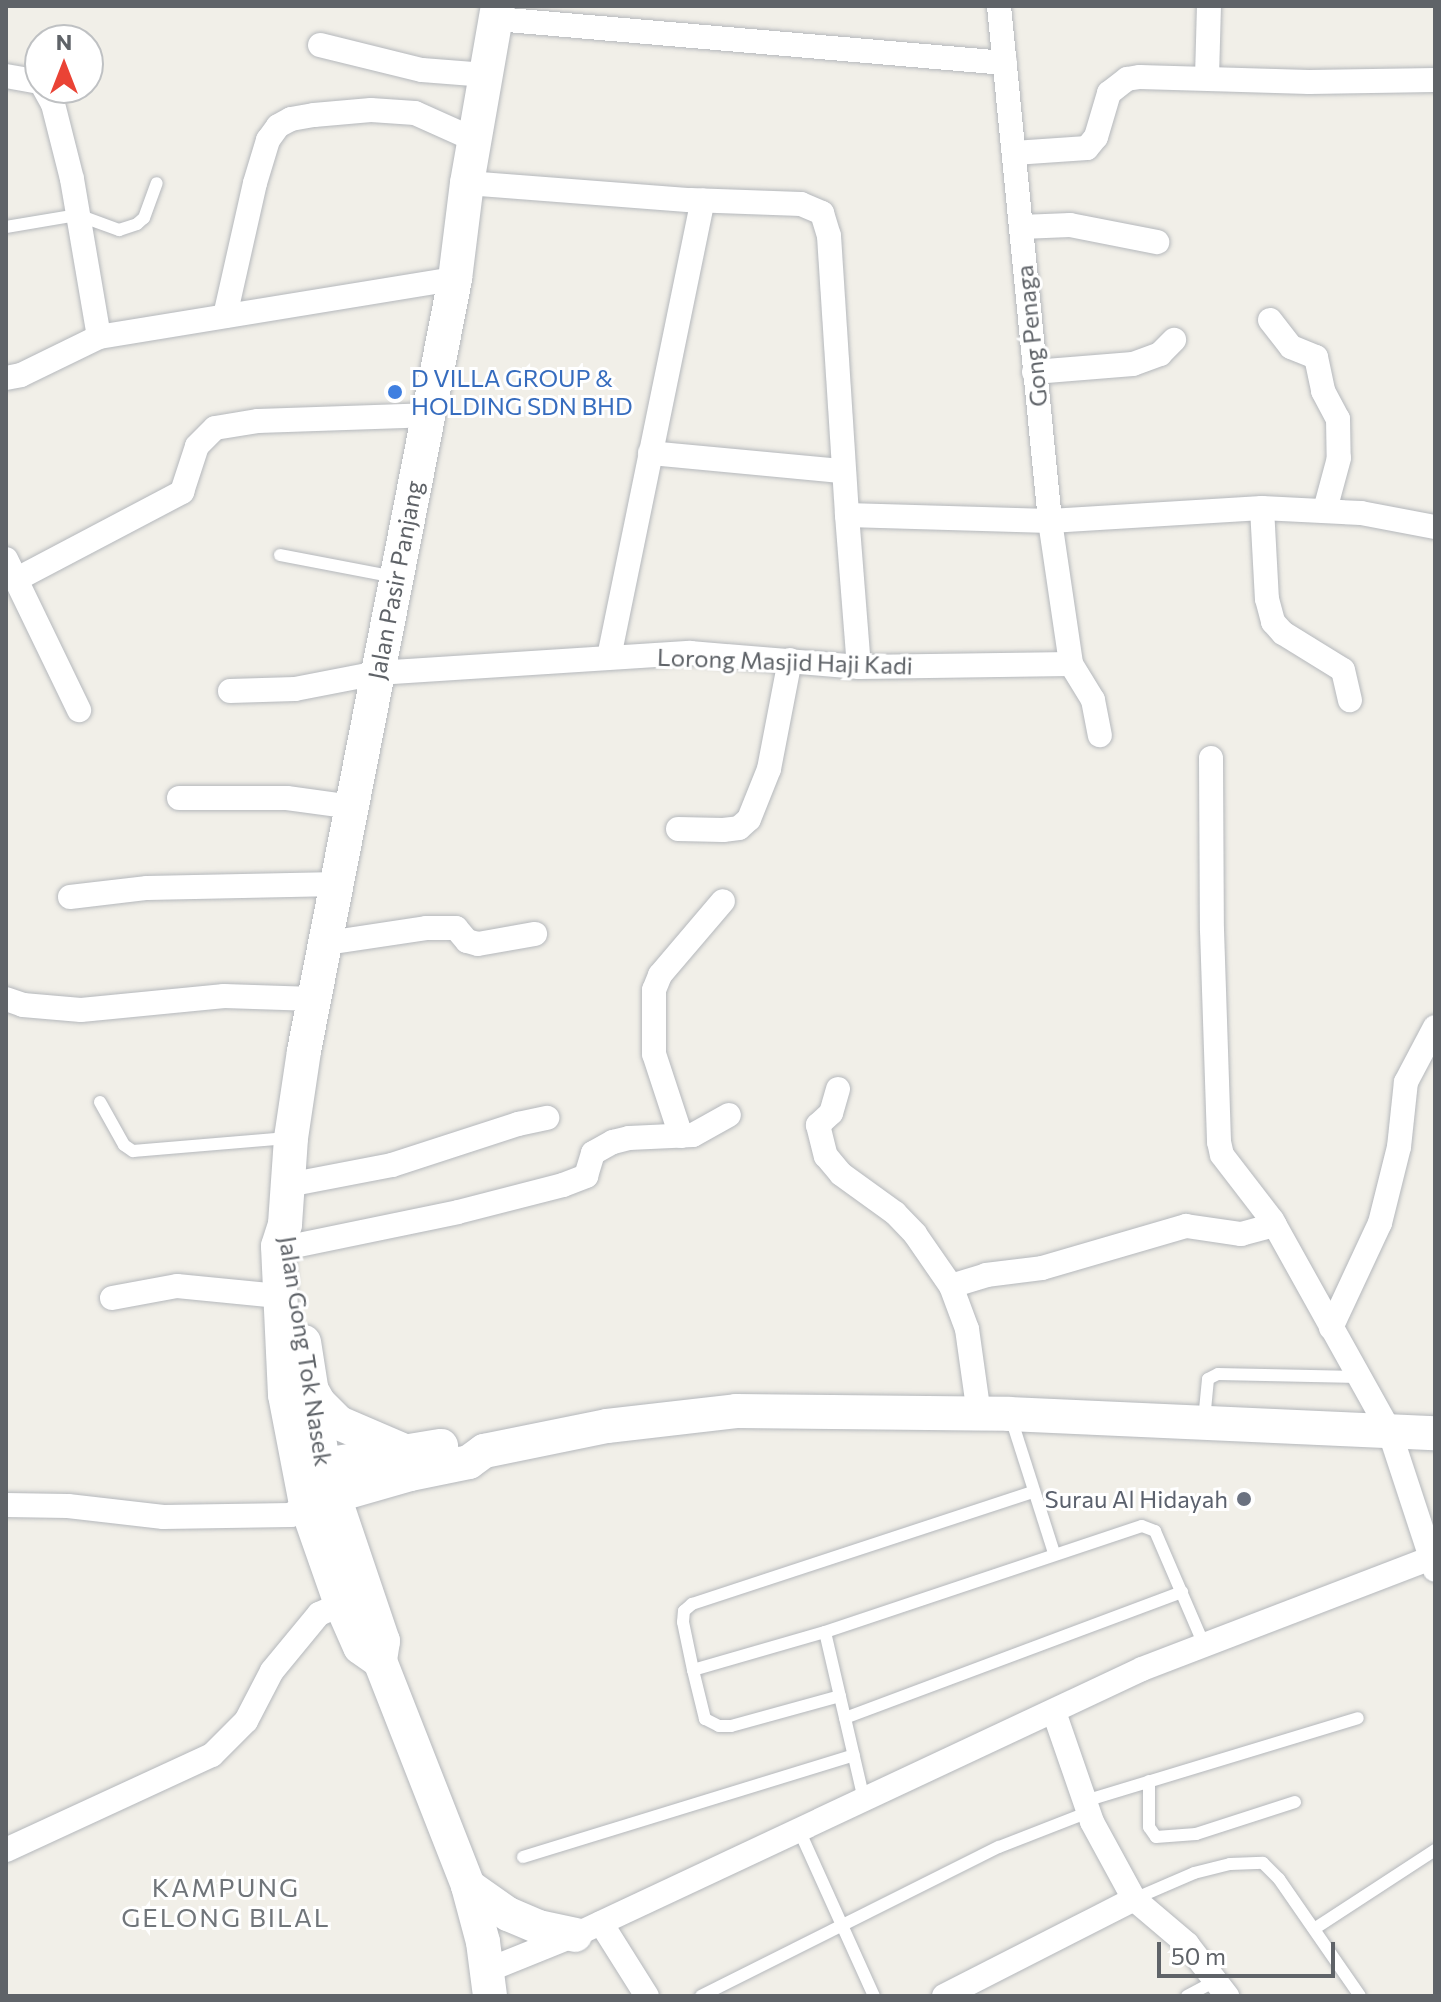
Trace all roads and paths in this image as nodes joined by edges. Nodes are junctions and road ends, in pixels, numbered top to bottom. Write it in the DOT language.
graph roads {
  1 [pos="999,6"];
  2 [pos="1209,6"];
  3 [pos="497,13"];
  4 [pos="320,45"];
  5 [pos="1005,63"];
  6 [pos="486,75"];
  7 [pos="1207,77"];
  8 [pos="1435,80"];
  9 [pos="53,104"];
  10 [pos="475,140"];
  11 [pos="1014,153"];
  12 [pos="157,183"];
  13 [pos="467,183"];
  14 [pos="703,201"];
  15 [pos="78,215"];
  16 [pos="6,227"];
  17 [pos="1021,227"];
  18 [pos="1157,242"];
  19 [pos="455,279"];
  20 [pos="225,316"];
  21 [pos="1270,320"];
  22 [pos="99,337"];
  23 [pos="1174,340"];
  24 [pos="1034,372"];
  25 [pos="6,378"];
  26 [pos="426,415"];
  27 [pos="650,453"];
  28 [pos="842,471"];
  29 [pos="1262,508"];
  30 [pos="1325,510"];
  31 [pos="847,515"];
  32 [pos="1050,521"];
  33 [pos="1435,527"];
  34 [pos="280,555"];
  35 [pos="11,569"];
  36 [pos="395,577"];
  37 [pos="609,657"];
  38 [pos="790,660"];
  39 [pos="1071,664"];
  40 [pos="859,667"];
  41 [pos="377,673"];
  42 [pos="230,691"];
  43 [pos="1350,700"];
  44 [pos="79,710"];
  45 [pos="1100,735"];
  46 [pos="1211,758"];
  47 [pos="179,798"];
  48 [pos="353,807"];
  49 [pos="678,829"];
  50 [pos="338,884"];
  51 [pos="70,897"];
  52 [pos="723,901"];
  53 [pos="535,934"];
  54 [pos="327,943"];
  55 [pos="6,999"];
  56 [pos="314,999"];
  57 [pos="1435,1027"];
  58 [pos="838,1089"];
  59 [pos="100,1102"];
  60 [pos="729,1115"];
  61 [pos="547,1118"];
  62 [pos="681,1136"];
  63 [pos="290,1159"];
  64 [pos="1275,1225"];
  65 [pos="290,1235"];
  66 [pos="951,1286"];
  67 [pos="279,1296"];
  68 [pos="112,1298"];
  69 [pos="1331,1328"];
  70 [pos="1358,1377"];
  71 [pos="308,1383"];
  72 [pos="994,1414"];
  73 [pos="1204,1424"];
  74 [pos="1389,1430"];
  75 [pos="1435,1433"];
  76 [pos="408,1463"];
  77 [pos="310,1467"];
  78 [pos="1033,1492"];
  79 [pos="319,1501"];
  80 [pos="6,1505"];
  81 [pos="1054,1553"];
  82 [pos="354,1560"];
  83 [pos="1433,1564"];
  84 [pos="1182,1592"];
  85 [pos="341,1604"];
  86 [pos="825,1632"];
  87 [pos="1204,1645"];
  88 [pos="380,1661"];
  89 [pos="693,1670"];
  90 [pos="840,1696"];
  91 [pos="1054,1712"];
  92 [pos="845,1718"];
  93 [pos="1358,1718"];
  94 [pos="854,1755"];
  95 [pos="1149,1781"];
  96 [pos="864,1800"];
  97 [pos="1295,1802"];
  98 [pos="1087,1806"];
  99 [pos="799,1830"];
  100 [pos="6,1850"];
  101 [pos="1435,1850"];
  102 [pos="523,1857"];
  103 [pos="468,1886"];
  104 [pos="1134,1899"];
  105 [pos="842,1924"];
  106 [pos="588,1929"];
  107 [pos="1314,1929"];
  108 [pos="489,1983"];
  109 [pos="1221,1988"];
  110 [pos="647,1996"];
  111 [pos="701,1996"];
  112 [pos="874,1996"];
  113 [pos="944,1996"];
  114 [pos="1187,1996"];
  115 [pos="1360,1996"];
  1 -- 5 [label="street, Gong Penaga"];
  2 -- 7 [label="street"];
  3 -- 5 [label="street"];
  3 -- 6 [label="main road, Jalan Pasir Panjang"];
  4 -- 6 [label="street"];
  5 -- 11 [label="street, Gong Penaga"];
  6 -- 10 [label="main road, Jalan Pasir Panjang"];
  7 -- 8 [label="street"];
  7 -- 11 [label="street"];
  9 -- 15 [label="street"];
  10 -- 13 [label="main road, Jalan Pasir Panjang"];
  10 -- 20 [label="street"];
  11 -- 17 [label="street, Gong Penaga"];
  12 -- 15 [label="lane"];
  13 -- 14 [label="street"];
  13 -- 19 [label="main road, Jalan Pasir Panjang"];
  14 -- 27 [label="street"];
  14 -- 28 [label="street"];
  15 -- 16 [label="lane"];
  15 -- 22 [label="street"];
  17 -- 18 [label="street"];
  17 -- 24 [label="street, Gong Penaga"];
  19 -- 20 [label="street"];
  19 -- 26 [label="main road, Jalan Pasir Panjang"];
  20 -- 22 [label="street"];
  21 -- 30 [label="street"];
  22 -- 25 [label="street"];
  23 -- 24 [label="street"];
  24 -- 32 [label="street, Gong Penaga"];
  26 -- 35 [label="street"];
  26 -- 36 [label="main road, Jalan Pasir Panjang"];
  27 -- 28 [label="street"];
  27 -- 37 [label="street"];
  28 -- 31 [label="street"];
  29 -- 30 [label="street"];
  29 -- 32 [label="street"];
  29 -- 43 [label="street"];
  30 -- 33 [label="street"];
  31 -- 32 [label="street"];
  31 -- 40 [label="street"];
  32 -- 39 [label="street, Gong Penaga"];
  34 -- 36 [label="lane"];
  35 -- 44 [label="street"];
  36 -- 41 [label="main road, Jalan Pasir Panjang"];
  37 -- 38 [label="street, Lorong Masjid Haji Kadi"];
  37 -- 41 [label="street, Lorong Masjid Haji Kadi"];
  38 -- 40 [label="street, Lorong Masjid Haji Kadi"];
  38 -- 49 [label="street"];
  39 -- 40 [label="street, Lorong Masjid Haji Kadi"];
  39 -- 45 [label="street"];
  41 -- 42 [label="street, Lorong Masjid Haji Kadi"];
  41 -- 48 [label="main road, Jalan Pasir Panjang"];
  46 -- 64 [label="street"];
  47 -- 48 [label="street"];
  48 -- 50 [label="main road, Jalan Pasir Panjang"];
  50 -- 51 [label="street"];
  50 -- 54 [label="main road, Jalan Pasir Panjang"];
  52 -- 62 [label="street"];
  53 -- 54 [label="street"];
  54 -- 56 [label="main road, Jalan Pasir Panjang"];
  55 -- 56 [label="street"];
  56 -- 63 [label="main road, Jalan Pasir Panjang"];
  57 -- 69 [label="street"];
  58 -- 66 [label="street"];
  59 -- 63 [label="lane"];
  60 -- 62 [label="street"];
  61 -- 63 [label="street"];
  62 -- 65 [label="street"];
  63 -- 65 [label="main road, Jalan Gong Tok Nasek"];
  64 -- 66 [label="street"];
  64 -- 69 [label="street"];
  65 -- 67 [label="main road, Jalan Gong Tok Nasek"];
  65 -- 71 [label="main road, Jalan Gong Tok Nasek"];
  66 -- 72 [label="street"];
  67 -- 68 [label="street"];
  67 -- 77 [label="main road, Jalan Gong Tok Nasek"];
  69 -- 70 [label="street"];
  70 -- 73 [label="lane"];
  70 -- 74 [label="street"];
  71 -- 76 [label="main road"];
  71 -- 77 [label="main road, Jalan Gong Tok Nasek"];
  72 -- 73 [label="main road"];
  72 -- 76 [label="main road"];
  72 -- 78 [label="lane"];
  73 -- 74 [label="main road"];
  74 -- 75 [label="main road"];
  74 -- 83 [label="street"];
  76 -- 77 [label="main road"];
  76 -- 79 [label="main road"];
  76 -- 82 [label="main road"];
  77 -- 79 [label="main road, Jalan Gong Tok Nasek"];
  78 -- 81 [label="lane"];
  78 -- 89 [label="lane"];
  79 -- 80 [label="street"];
  79 -- 82 [label="main road, Jalan Gong Tok Nasek"];
  79 -- 85 [label="main road, Jalan Gong Tok Nasek"];
  81 -- 84 [label="lane"];
  81 -- 86 [label="lane"];
  82 -- 88 [label="main road, Jalan Gong Tok Nasek"];
  83 -- 87 [label="street"];
  84 -- 87 [label="lane"];
  84 -- 92 [label="lane"];
  85 -- 88 [label="main road, Jalan Gong Tok Nasek"];
  85 -- 100 [label="street"];
  86 -- 89 [label="lane"];
  86 -- 90 [label="lane"];
  87 -- 91 [label="street"];
  88 -- 103 [label="main road, Jalan Gong Tok Nasek"];
  89 -- 90 [label="lane"];
  90 -- 92 [label="lane"];
  91 -- 96 [label="street"];
  91 -- 98 [label="street"];
  92 -- 94 [label="lane"];
  93 -- 95 [label="lane"];
  94 -- 96 [label="lane"];
  94 -- 102 [label="lane"];
  95 -- 97 [label="lane"];
  95 -- 98 [label="lane"];
  96 -- 99 [label="street"];
  98 -- 104 [label="street"];
  98 -- 105 [label="lane"];
  99 -- 105 [label="lane"];
  99 -- 106 [label="street"];
  101 -- 107 [label="lane"];
  103 -- 106 [label="main road"];
  103 -- 108 [label="main road, Jalan Gong Tok Nasek"];
  104 -- 107 [label="lane"];
  104 -- 109 [label="street"];
  104 -- 113 [label="street"];
  105 -- 111 [label="lane"];
  105 -- 112 [label="lane"];
  106 -- 108 [label="street"];
  106 -- 110 [label="street"];
  107 -- 115 [label="lane"];
  109 -- 114 [label="lane"];
}
